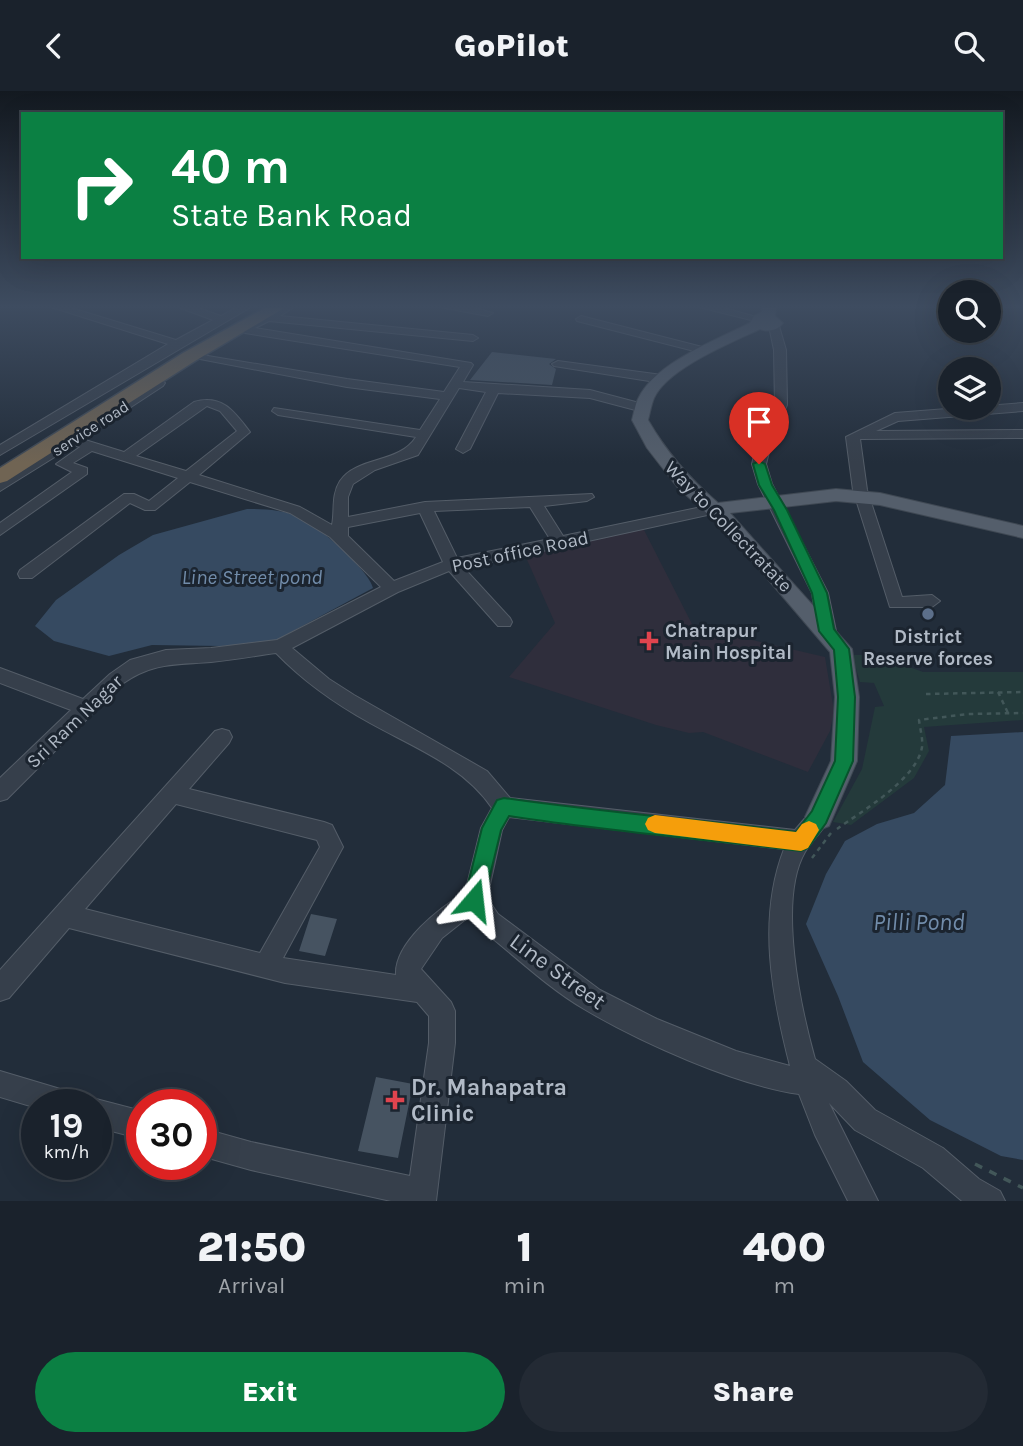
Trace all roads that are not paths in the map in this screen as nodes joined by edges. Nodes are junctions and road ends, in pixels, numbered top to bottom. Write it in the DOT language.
graph roads {
  1 [pos="153,359"];
  2 [pos="167,359"];
  3 [pos="186,359"];
  4 [pos="196,359"];
  5 [pos="215,359"];
  6 [pos="427,359"];
  7 [pos="694,359"];
  8 [pos="780,359"];
  9 [pos="558,364"];
  10 [pos="662,379"];
  11 [pos="453,384"];
  12 [pos="493,389"];
  13 [pos="445,396"];
  14 [pos="1023,407"];
  15 [pos="643,408"];
  16 [pos="278,411"];
  17 [pos="423,434"];
  18 [pos="1023,434"];
  19 [pos="860,435"];
  20 [pos="72,440"];
  21 [pos="91,445"];
  22 [pos="463,449"];
  23 [pos="0,451"];
  24 [pos="127,456"];
  25 [pos="0,462"];
  26 [pos="190,476"];
  27 [pos="0,477"];
  28 [pos="0,487"];
  29 [pos="587,497"];
  30 [pos="863,498"];
  31 [pos="534,502"];
  32 [pos="775,502"];
  33 [pos="425,507"];
  34 [pos="716,509"];
  35 [pos="0,530"];
  36 [pos="340,532"];
  37 [pos="1023,533"];
  38 [pos="559,543"];
  39 [pos="452,564"];
  40 [pos="26,574"];
  41 [pos="392,588"];
  42 [pos="932,601"];
  43 [pos="504,622"];
  44 [pos="827,631"];
  45 [pos="280,646"];
  46 [pos="0,675"];
  47 [pos="86,708"];
  48 [pos="222,737"];
  49 [pos="0,792"];
  50 [pos="172,794"];
  51 [pos="504,807"];
  52 [pos="819,817"];
  53 [pos="804,852"];
  54 [pos="474,900"];
  55 [pos="63,915"];
  56 [pos="266,965"];
  57 [pos="0,989"];
  58 [pos="421,990"];
  59 [pos="810,1083"];
  60 [pos="0,1084"];
  61 [pos="21,1090"];
  62 [pos="217,1146"];
  63 [pos="421,1197"];
  64 [pos="863,1201"];
  65 [pos="990,1201"];
  1 -- 23 [label="street, service road"];
  2 -- 25 [label="highway"];
  3 -- 27 [label="highway"];
  4 -- 20 [label="street, service road"];
  5 -- 13 [label="street"];
  6 -- 11 [label="street"];
  7 -- 10 [label="main road"];
  8 -- 32 [label="street"];
  9 -- 10 [label="street"];
  10 -- 15 [label="main road"];
  11 -- 12 [label="street"];
  11 -- 13 [label="street"];
  12 -- 15 [label="street"];
  12 -- 22 [label="street"];
  13 -- 17 [label="street"];
  14 -- 19 [label="street"];
  15 -- 34 [label="main road, Way to Collectratate"];
  16 -- 17 [label="street"];
  17 -- 36 [label="street"];
  18 -- 19 [label="street"];
  19 -- 30 [label="street"];
  20 -- 21 [label="street"];
  20 -- 28 [label="street, service road"];
  21 -- 24 [label="street"];
  21 -- 35 [label="street"];
  24 -- 26 [label="street"];
  24 -- 26 [label="street"];
  26 -- 36 [label="street"];
  26 -- 40 [label="street"];
  29 -- 31 [label="street"];
  30 -- 32 [label="main road, Post office Road"];
  30 -- 37 [label="main road, Post office Road"];
  30 -- 42 [label="street"];
  31 -- 33 [label="street"];
  31 -- 38 [label="street"];
  32 -- 34 [label="main road, Post office Road"];
  32 -- 44 [label="street"];
  33 -- 36 [label="street"];
  33 -- 39 [label="street"];
  34 -- 38 [label="street, Post office Road"];
  34 -- 44 [label="main road, Way to Collectratate"];
  36 -- 41 [label="street"];
  38 -- 39 [label="street, Post office Road"];
  39 -- 41 [label="street, Post office Road"];
  39 -- 43 [label="street"];
  41 -- 45 [label="street, Post office Road"];
  44 -- 52 [label="main road, Way to Collectratate"];
  45 -- 47 [label="street, Sri Ram Nagar"];
  45 -- 51 [label="street"];
  46 -- 47 [label="street"];
  47 -- 49 [label="street, Sri Ram Nagar"];
  48 -- 50 [label="street"];
  50 -- 55 [label="street"];
  50 -- 56 [label="street"];
  51 -- 53 [label="street"];
  51 -- 54 [label="street"];
  52 -- 53 [label="street"];
  53 -- 59 [label="street"];
  54 -- 58 [label="street"];
  54 -- 59 [label="street, Line Street"];
  55 -- 56 [label="street"];
  55 -- 57 [label="street"];
  56 -- 58 [label="street"];
  58 -- 63 [label="street"];
  59 -- 64 [label="street"];
  59 -- 65 [label="street"];
  60 -- 61 [label="street"];
  62 -- 63 [label="street"];
}
